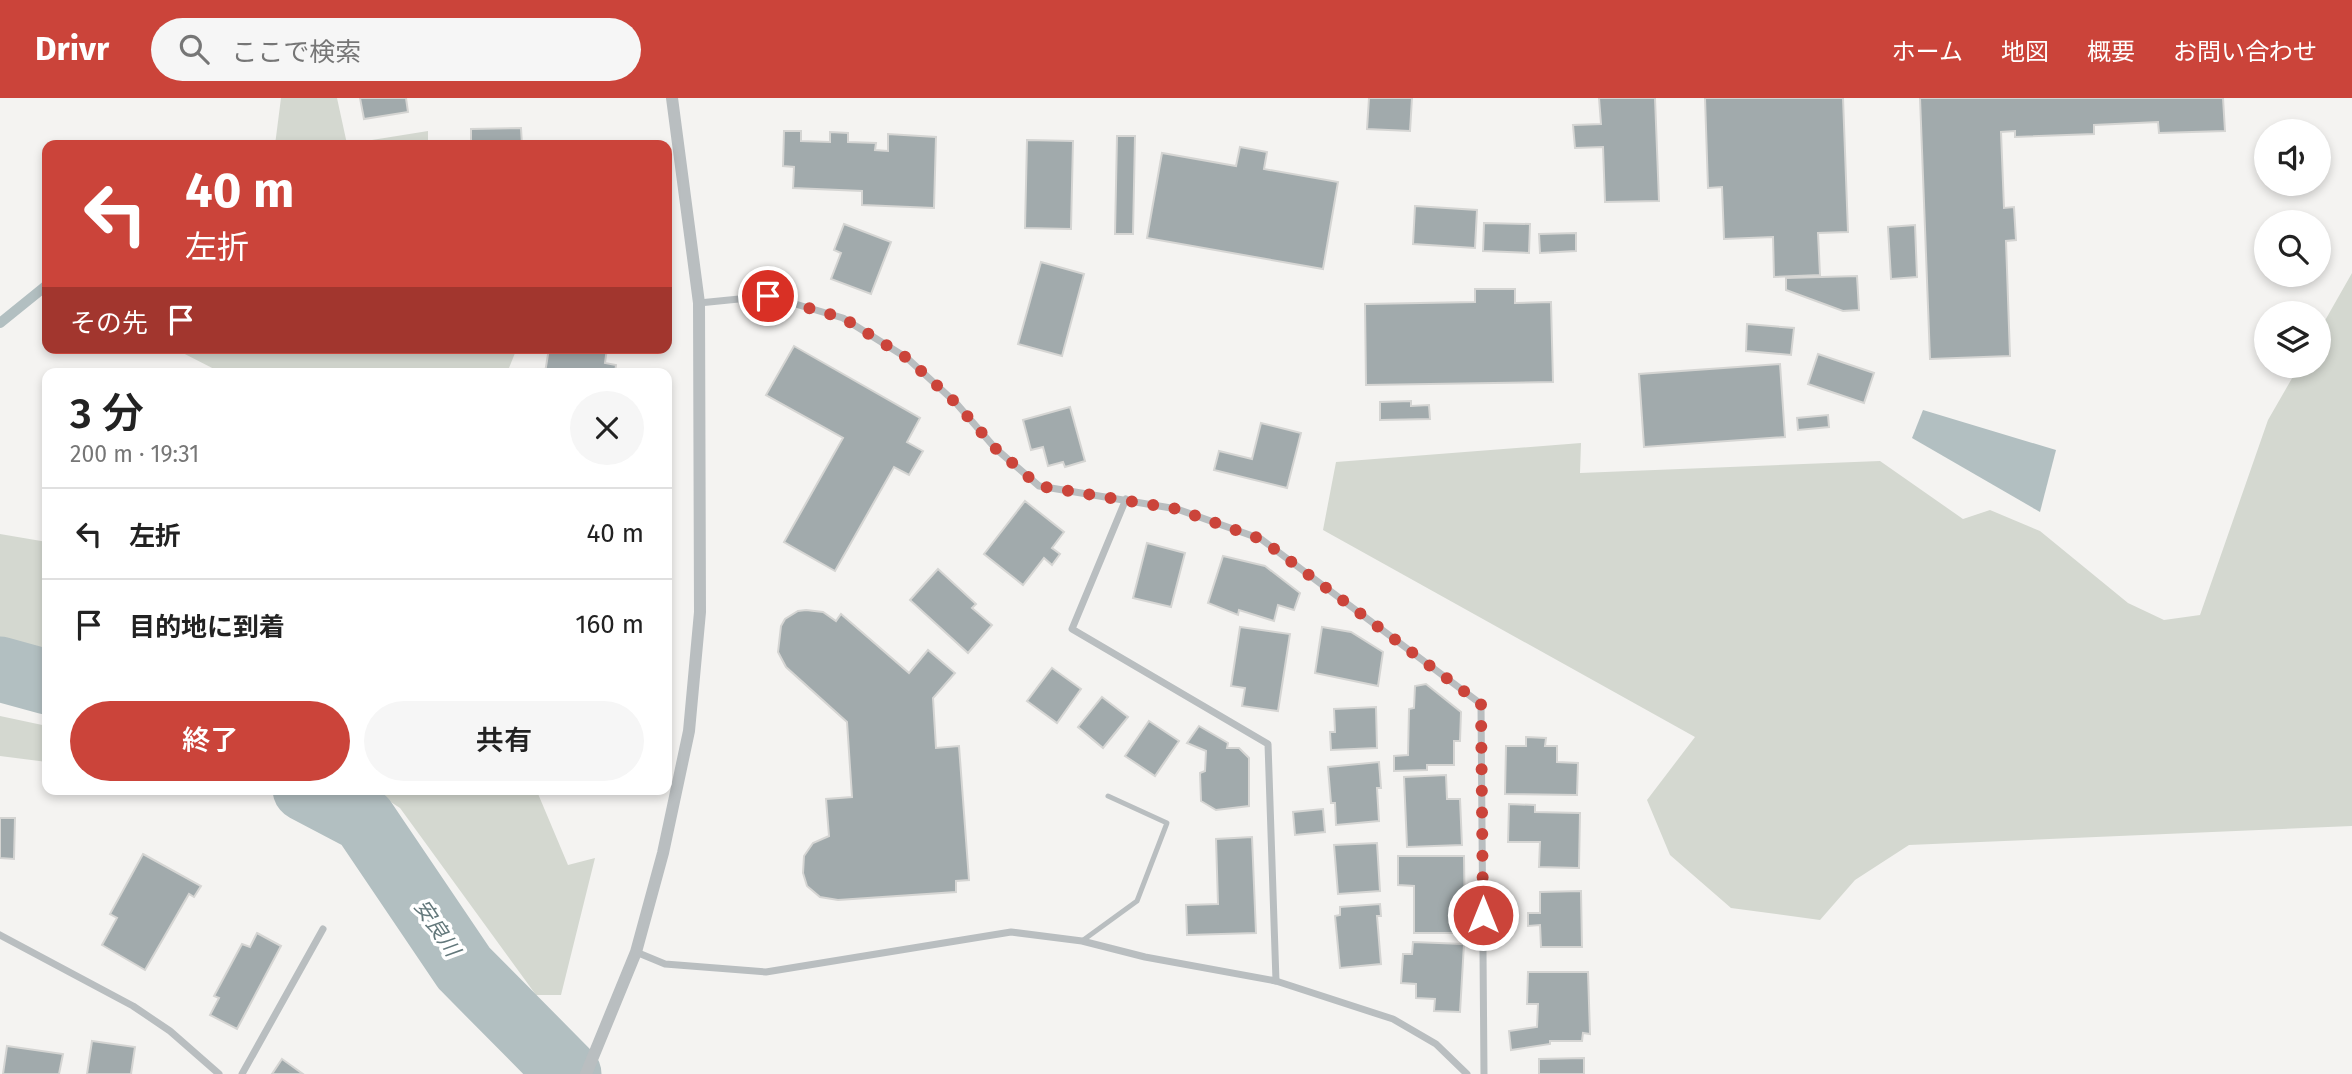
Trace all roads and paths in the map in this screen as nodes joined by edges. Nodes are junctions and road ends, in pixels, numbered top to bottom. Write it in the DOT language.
graph roads {
  1 [pos="672,98"];
  2 [pos="699,303"];
  3 [pos="1126,499"];
  4 [pos="1108,796"];
  5 [pos="323,929"];
  6 [pos="0,935"];
  7 [pos="1082,941"];
  8 [pos="636,952"];
  9 [pos="1276,981"];
  10 [pos="219,1074"];
  11 [pos="242,1074"];
  12 [pos="586,1074"];
  13 [pos="1467,1074"];
  14 [pos="1484,1074"];
  1 -- 2 [label="street"];
  2 -- 3 [label="street"];
  2 -- 8 [label="street"];
  3 -- 9 [label="street"];
  3 -- 14 [label="street"];
  4 -- 7 [label="lane"];
  5 -- 11 [label="street"];
  6 -- 10 [label="street"];
  7 -- 8 [label="street"];
  7 -- 9 [label="street"];
  8 -- 12 [label="street"];
  9 -- 13 [label="street"];
}
